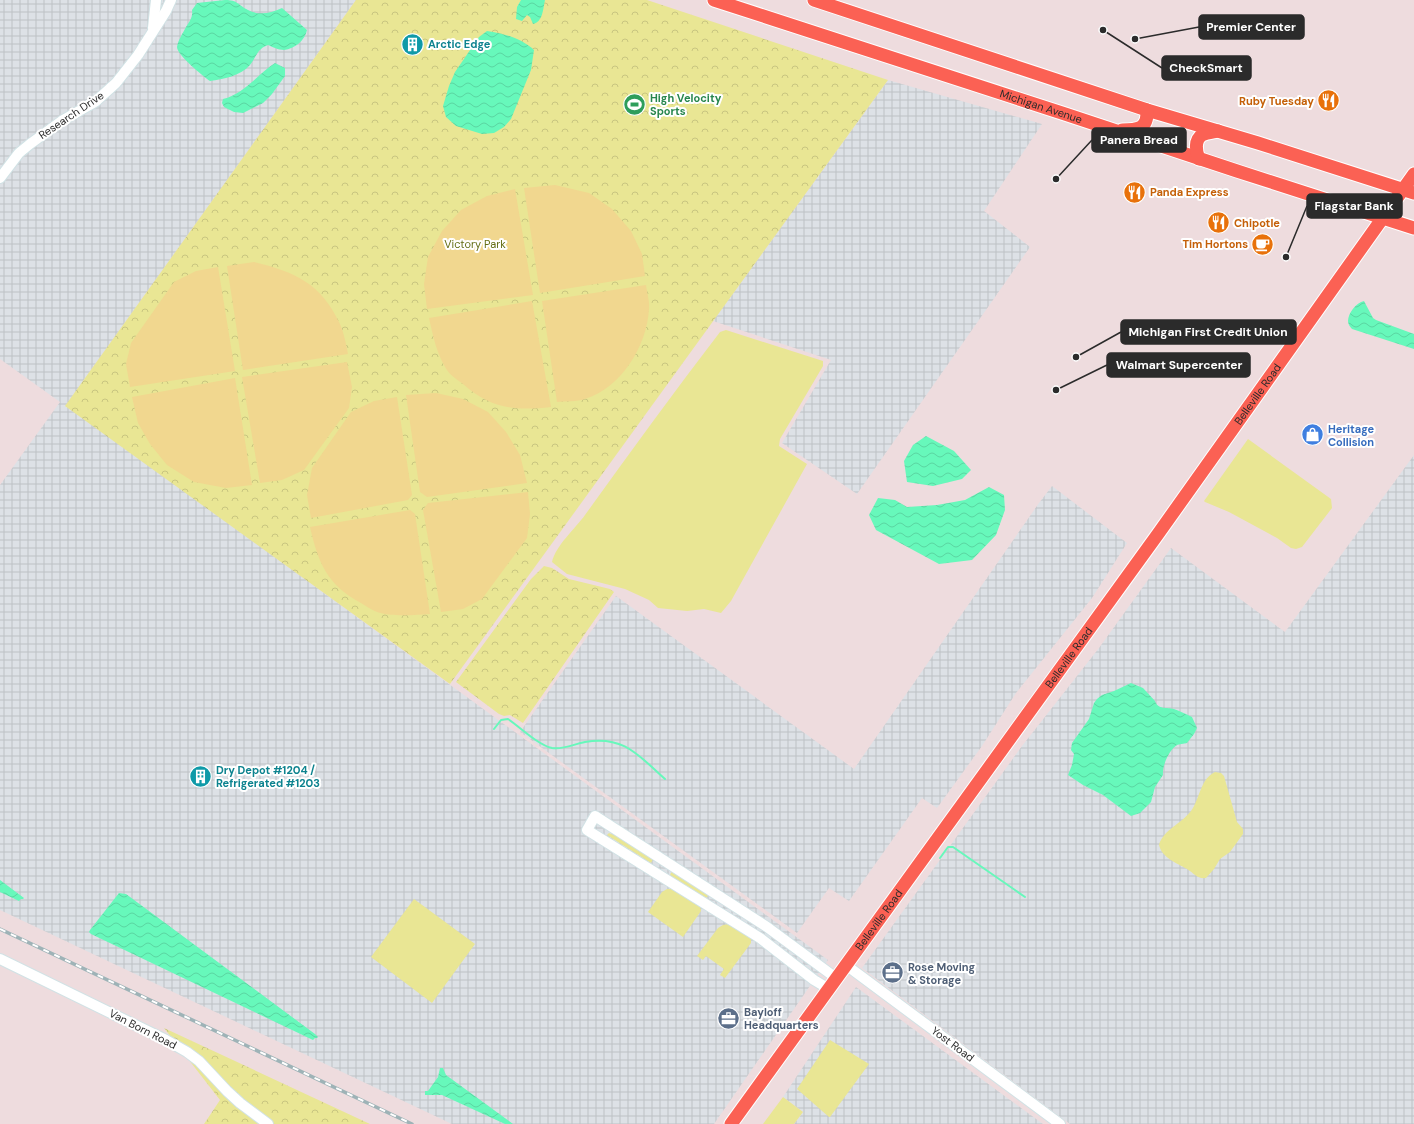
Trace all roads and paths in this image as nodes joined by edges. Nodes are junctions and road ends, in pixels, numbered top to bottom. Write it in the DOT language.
graph roads {
  1 [pos="156,0"];
  2 [pos="171,0"];
  3 [pos="714,0"];
  4 [pos="814,0"];
  5 [pos="153,30"];
  6 [pos="1147,110"];
  7 [pos="1116,130"];
  8 [pos="1218,131"];
  9 [pos="1199,159"];
  10 [pos="1414,174"];
  11 [pos="0,178"];
  12 [pos="1409,191"];
  13 [pos="1383,218"];
  14 [pos="1414,228"];
  15 [pos="668,863"];
  16 [pos="660,876"];
  17 [pos="725,899"];
  18 [pos="717,911"];
  19 [pos="767,927"];
  20 [pos="760,938"];
  21 [pos="0,959"];
  22 [pos="846,965"];
  23 [pos="836,978"];
  24 [pos="828,989"];
  25 [pos="268,1124"];
  26 [pos="731,1124"];
  27 [pos="1060,1124"];
  1 -- 5 [label="street, Research Drive"];
  2 -- 5 [label="street, Research Drive"];
  3 -- 7 [label="main road, Michigan Avenue"];
  4 -- 6 [label="main road"];
  5 -- 11 [label="street, Research Drive"];
  6 -- 7 [label="main road"];
  6 -- 8 [label="main road"];
  7 -- 9 [label="main road, Michigan Avenue"];
  8 -- 9 [label="main road"];
  8 -- 12 [label="main road"];
  9 -- 13 [label="main road, Michigan Avenue"];
  10 -- 12 [label="main road, Belleville Road"];
  12 -- 13 [label="main road, Belleville Road"];
  13 -- 14 [label="main road, Michigan Avenue"];
  13 -- 22 [label="main road, Belleville Road"];
  15 -- 16 [label="street"];
  15 -- 16 [label="street"];
  15 -- 17 [label="street"];
  16 -- 18 [label="street"];
  17 -- 18 [label="street"];
  17 -- 19 [label="street"];
  18 -- 20 [label="street"];
  19 -- 20 [label="street"];
  19 -- 23 [label="street"];
  20 -- 24 [label="street"];
  21 -- 25 [label="street, Van Born Road"];
  22 -- 23 [label="main road, Belleville Road"];
  22 -- 27 [label="street, Yost Road"];
  23 -- 24 [label="main road, Belleville Road"];
  24 -- 26 [label="main road, Belleville Road"];
}
